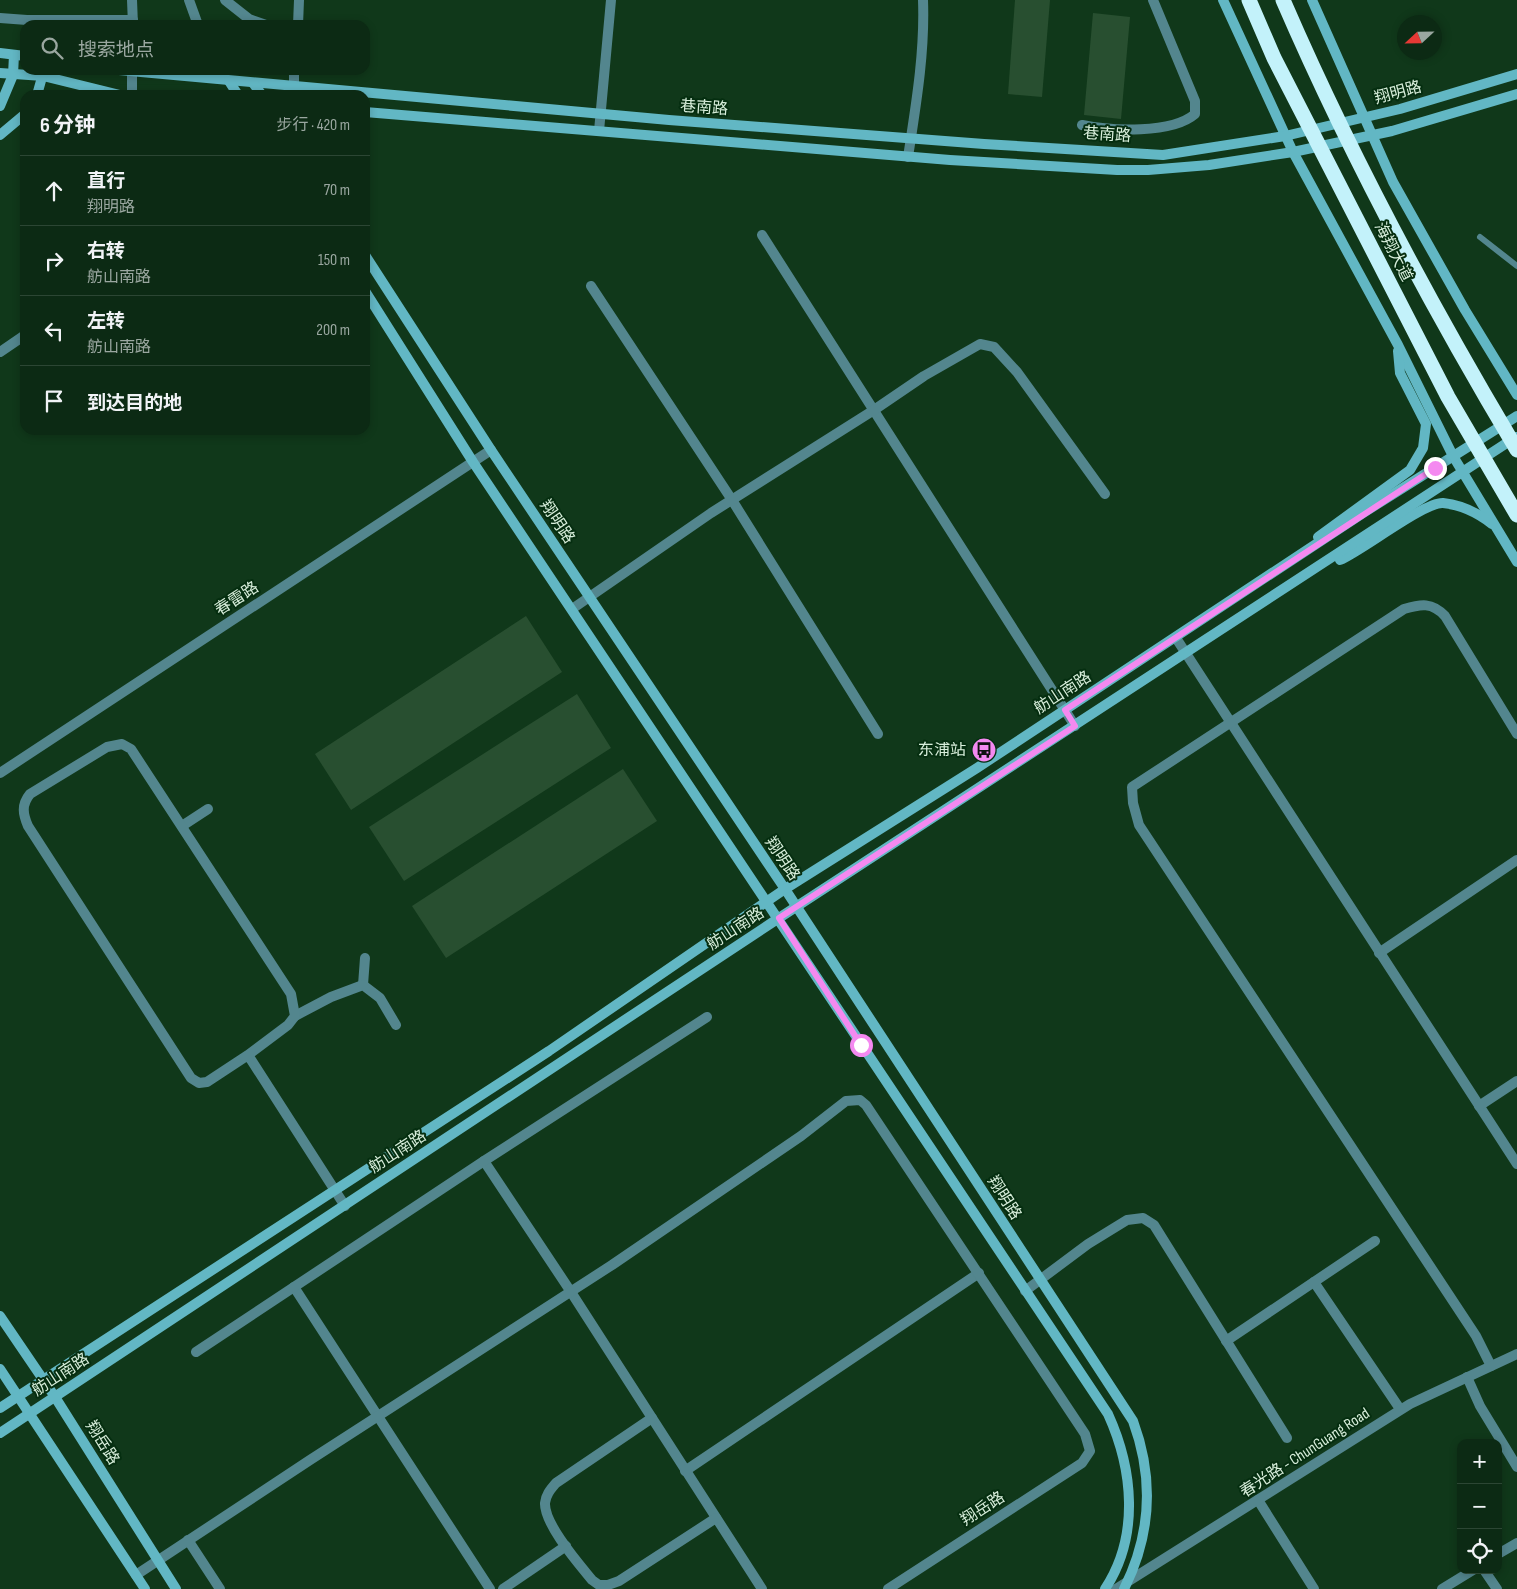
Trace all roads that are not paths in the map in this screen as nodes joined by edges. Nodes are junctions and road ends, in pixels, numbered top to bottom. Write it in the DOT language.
graph roads {
  1 [pos="132,0"];
  2 [pos="189,0"];
  3 [pos="225,0"];
  4 [pos="299,0"];
  5 [pos="612,0"];
  6 [pos="923,0"];
  7 [pos="1153,0"];
  8 [pos="1224,0"];
  9 [pos="1249,0"];
  10 [pos="1282,0"];
  11 [pos="1312,0"];
  12 [pos="0,18"];
  13 [pos="27,20"];
  14 [pos="133,20"];
  15 [pos="196,20"];
  16 [pos="252,20"];
  17 [pos="298,20"];
  18 [pos="0,52"];
  19 [pos="20,55"];
  20 [pos="0,73"];
  21 [pos="1517,74"];
  22 [pos="13,75"];
  23 [pos="20,75"];
  24 [pos="43,75"];
  25 [pos="51,75"];
  26 [pos="132,75"];
  27 [pos="170,75"];
  28 [pos="294,75"];
  29 [pos="228,81"];
  30 [pos="253,83"];
  31 [pos="39,90"];
  32 [pos="103,90"];
  33 [pos="132,90"];
  34 [pos="234,90"];
  35 [pos="258,90"];
  36 [pos="288,90"];
  37 [pos="293,90"];
  38 [pos="1517,94"];
  39 [pos="370,97"];
  40 [pos="0,106"];
  41 [pos="370,112"];
  42 [pos="602,114"];
  43 [pos="1363,117"];
  44 [pos="20,118"];
  45 [pos="1082,125"];
  46 [pos="599,131"];
  47 [pos="0,134"];
  48 [pos="1371,135"];
  49 [pos="1286,136"];
  50 [pos="911,138"];
  51 [pos="1293,152"];
  52 [pos="908,157"];
  53 [pos="762,235"];
  54 [pos="1480,237"];
  55 [pos="370,262"];
  56 [pos="1517,266"];
  57 [pos="591,286"];
  58 [pos="370,300"];
  59 [pos="20,338"];
  60 [pos="1398,345"];
  61 [pos="0,352"];
  62 [pos="1517,395"];
  63 [pos="874,410"];
  64 [pos="1517,416"];
  65 [pos="1517,437"];
  66 [pos="492,450"];
  67 [pos="1517,450"];
  68 [pos="1453,456"];
  69 [pos="473,462"];
  70 [pos="1463,472"];
  71 [pos="1105,494"];
  72 [pos="732,500"];
  73 [pos="1517,515"];
  74 [pos="1505,542"];
  75 [pos="1292,560"];
  76 [pos="1517,562"];
  77 [pos="1303,578"];
  78 [pos="590,598"];
  79 [pos="572,610"];
  80 [pos="1176,638"];
  81 [pos="1187,654"];
  82 [pos="1065,710"];
  83 [pos="1231,721"];
  84 [pos="1075,726"];
  85 [pos="878,734"];
  86 [pos="1517,734"];
  87 [pos="0,773"];
  88 [pos="208,809"];
  89 [pos="182,826"];
  90 [pos="1517,860"];
  91 [pos="785,889"];
  92 [pos="768,900"];
  93 [pos="796,907"];
  94 [pos="779,918"];
  95 [pos="1379,953"];
  96 [pos="365,958"];
  97 [pos="363,985"];
  98 [pos="295,1016"];
  99 [pos="707,1017"];
  100 [pos="396,1025"];
  101 [pos="248,1054"];
  102 [pos="1517,1081"];
  103 [pos="1479,1106"];
  104 [pos="484,1161"];
  105 [pos="1517,1164"];
  106 [pos="336,1190"];
  107 [pos="345,1206"];
  108 [pos="1375,1241"];
  109 [pos="978,1273"];
  110 [pos="1041,1280"];
  111 [pos="1314,1282"];
  112 [pos="294,1287"];
  113 [pos="1025,1291"];
  114 [pos="571,1292"];
  115 [pos="0,1316"];
  116 [pos="1226,1341"];
  117 [pos="196,1352"];
  118 [pos="1517,1354"];
  119 [pos="1491,1366"];
  120 [pos="0,1369"];
  121 [pos="1467,1377"];
  122 [pos="43,1380"];
  123 [pos="18,1397"];
  124 [pos="55,1397"];
  125 [pos="0,1408"];
  126 [pos="1400,1410"];
  127 [pos="29,1414"];
  128 [pos="379,1415"];
  129 [pos="652,1418"];
  130 [pos="0,1433"];
  131 [pos="1287,1438"];
  132 [pos="1517,1467"];
  133 [pos="685,1471"];
  134 [pos="1258,1500"];
  135 [pos="716,1518"];
  136 [pos="188,1540"];
  137 [pos="1517,1543"];
  138 [pos="566,1546"];
  139 [pos="1502,1552"];
  140 [pos="158,1560"];
  141 [pos="1466,1574"];
  142 [pos="1487,1574"];
  143 [pos="136,1575"];
  144 [pos="1130,1578"];
  145 [pos="145,1589"];
  146 [pos="176,1589"];
  147 [pos="220,1589"];
  148 [pos="490,1589"];
  149 [pos="503,1589"];
  150 [pos="762,1589"];
  151 [pos="888,1589"];
  152 [pos="1105,1589"];
  153 [pos="1116,1589"];
  154 [pos="1124,1589"];
  155 [pos="1314,1589"];
  156 [pos="1442,1589"];
  157 [pos="1498,1589"];
  1 -- 14 [label="street"];
  2 -- 15 [label="street"];
  3 -- 16 [label="street"];
  4 -- 17 [label="street"];
  5 -- 42 [label="street"];
  6 -- 50 [label="street"];
  7 -- 45 [label="street"];
  8 -- 49 [label="street"];
  9 -- 73 [label="highway, 海翔大道"];
  10 -- 67 [label="highway, 海翔大道"];
  11 -- 43 [label="street"];
  12 -- 13 [label="street"];
  18 -- 19 [label="street"];
  19 -- 22 [label="street"];
  20 -- 22 [label="street"];
  21 -- 43 [label="street, 翔明路"];
  22 -- 23 [label="street"];
  22 -- 40 [label="street"];
  24 -- 31 [label="street"];
  25 -- 32 [label="street"];
  26 -- 33 [label="street"];
  27 -- 29 [label="street, 巷南路"];
  28 -- 37 [label="street"];
  29 -- 30 [label="street, 巷南路"];
  29 -- 34 [label="street"];
  30 -- 35 [label="street"];
  30 -- 36 [label="street, 巷南路"];
  38 -- 48 [label="street"];
  39 -- 42 [label="street, 巷南路"];
  41 -- 46 [label="street, 巷南路"];
  42 -- 46 [label="street"];
  42 -- 50 [label="street, 巷南路"];
  43 -- 48 [label="street"];
  43 -- 49 [label="street, 翔明路"];
  44 -- 47 [label="street"];
  46 -- 52 [label="street, 巷南路"];
  48 -- 51 [label="street, 巷南路"];
  48 -- 62 [label="street"];
  49 -- 50 [label="street, 巷南路"];
  49 -- 51 [label="street"];
  50 -- 52 [label="street"];
  51 -- 52 [label="street, 巷南路"];
  51 -- 60 [label="street"];
  53 -- 63 [label="street"];
  54 -- 56 [label="lane"];
  55 -- 66 [label="street, 翔明路"];
  57 -- 72 [label="street"];
  58 -- 69 [label="street, 翔明路"];
  59 -- 61 [label="street"];
  60 -- 68 [label="street"];
  60 -- 75 [label="street"];
  63 -- 71 [label="street"];
  63 -- 72 [label="street"];
  63 -- 82 [label="street"];
  64 -- 68 [label="street, 舫山南路"];
  65 -- 70 [label="street, 舫山南路"];
  66 -- 69 [label="street, 春雷路"];
  66 -- 78 [label="street, 翔明路"];
  68 -- 70 [label="street"];
  68 -- 75 [label="street, 舫山南路"];
  69 -- 79 [label="street, 翔明路"];
  69 -- 87 [label="street, 春雷路"];
  70 -- 74 [label="street"];
  70 -- 77 [label="street, 舫山南路"];
  72 -- 78 [label="street"];
  72 -- 85 [label="street"];
  74 -- 76 [label="street"];
  74 -- 77 [label="street"];
  75 -- 80 [label="street, 舫山南路"];
  77 -- 81 [label="street, 舫山南路"];
  78 -- 79 [label="street"];
  78 -- 91 [label="street, 翔明路"];
  79 -- 92 [label="street, 翔明路"];
  80 -- 81 [label="street"];
  80 -- 82 [label="street, 舫山南路"];
  81 -- 83 [label="street"];
  81 -- 84 [label="street, 舫山南路"];
  82 -- 84 [label="street"];
  82 -- 91 [label="street, 舫山南路"];
  83 -- 86 [label="street"];
  83 -- 95 [label="street"];
  83 -- 119 [label="street"];
  84 -- 93 [label="street, 舫山南路"];
  88 -- 89 [label="street"];
  89 -- 98 [label="street"];
  89 -- 101 [label="street"];
  90 -- 95 [label="street"];
  91 -- 92 [label="street, 舫山南路"];
  91 -- 93 [label="street, 翔明路"];
  92 -- 94 [label="street, 翔明路"];
  92 -- 106 [label="street, 舫山南路"];
  93 -- 94 [label="street, 舫山南路"];
  93 -- 110 [label="street, 翔明路"];
  94 -- 107 [label="street, 舫山南路"];
  94 -- 113 [label="street, 翔明路"];
  95 -- 103 [label="street"];
  96 -- 97 [label="street"];
  97 -- 98 [label="street"];
  97 -- 100 [label="street"];
  98 -- 101 [label="street"];
  99 -- 104 [label="street"];
  101 -- 106 [label="street"];
  102 -- 103 [label="street"];
  103 -- 105 [label="street"];
  104 -- 112 [label="street"];
  104 -- 114 [label="street"];
  106 -- 107 [label="street"];
  106 -- 122 [label="street, 舫山南路"];
  107 -- 124 [label="street, 舫山南路"];
  108 -- 111 [label="street"];
  109 -- 114 [label="street"];
  109 -- 133 [label="street"];
  109 -- 151 [label="street, 翔岳路"];
  110 -- 113 [label="street"];
  110 -- 116 [label="street"];
  110 -- 144 [label="street, 翔明路"];
  111 -- 116 [label="street"];
  111 -- 126 [label="street"];
  112 -- 117 [label="street"];
  112 -- 128 [label="street"];
  113 -- 152 [label="street, 翔明路"];
  114 -- 128 [label="street"];
  114 -- 129 [label="street"];
  115 -- 122 [label="street, 翔岳路"];
  116 -- 131 [label="street"];
  118 -- 119 [label="street, 春光路 - ChunGuang Road"];
  119 -- 121 [label="street, 春光路 - ChunGuang Road"];
  120 -- 123 [label="street"];
  121 -- 126 [label="street, 春光路 - ChunGuang Road"];
  121 -- 132 [label="street"];
  122 -- 123 [label="street, 舫山南路"];
  122 -- 124 [label="street, 翔岳路"];
  123 -- 125 [label="street, 舫山南路"];
  123 -- 127 [label="street"];
  124 -- 127 [label="street, 舫山南路"];
  124 -- 140 [label="street, 翔岳路"];
  126 -- 134 [label="street, 春光路 - ChunGuang Road"];
  127 -- 130 [label="street, 舫山南路"];
  127 -- 143 [label="street"];
  128 -- 136 [label="street"];
  128 -- 148 [label="street"];
  129 -- 133 [label="street"];
  129 -- 138 [label="street"];
  133 -- 135 [label="street"];
  134 -- 144 [label="street, 春光路 - ChunGuang Road"];
  134 -- 155 [label="street"];
  135 -- 138 [label="street"];
  135 -- 150 [label="street"];
  136 -- 140 [label="street"];
  136 -- 147 [label="street"];
  137 -- 139 [label="street"];
  138 -- 149 [label="street"];
  140 -- 143 [label="street"];
  140 -- 146 [label="street, 翔岳路"];
  141 -- 156 [label="street"];
  142 -- 157 [label="street"];
  143 -- 145 [label="street"];
  144 -- 153 [label="street, 春光路 - ChunGuang Road"];
  144 -- 154 [label="street, 翔明路"];
}
